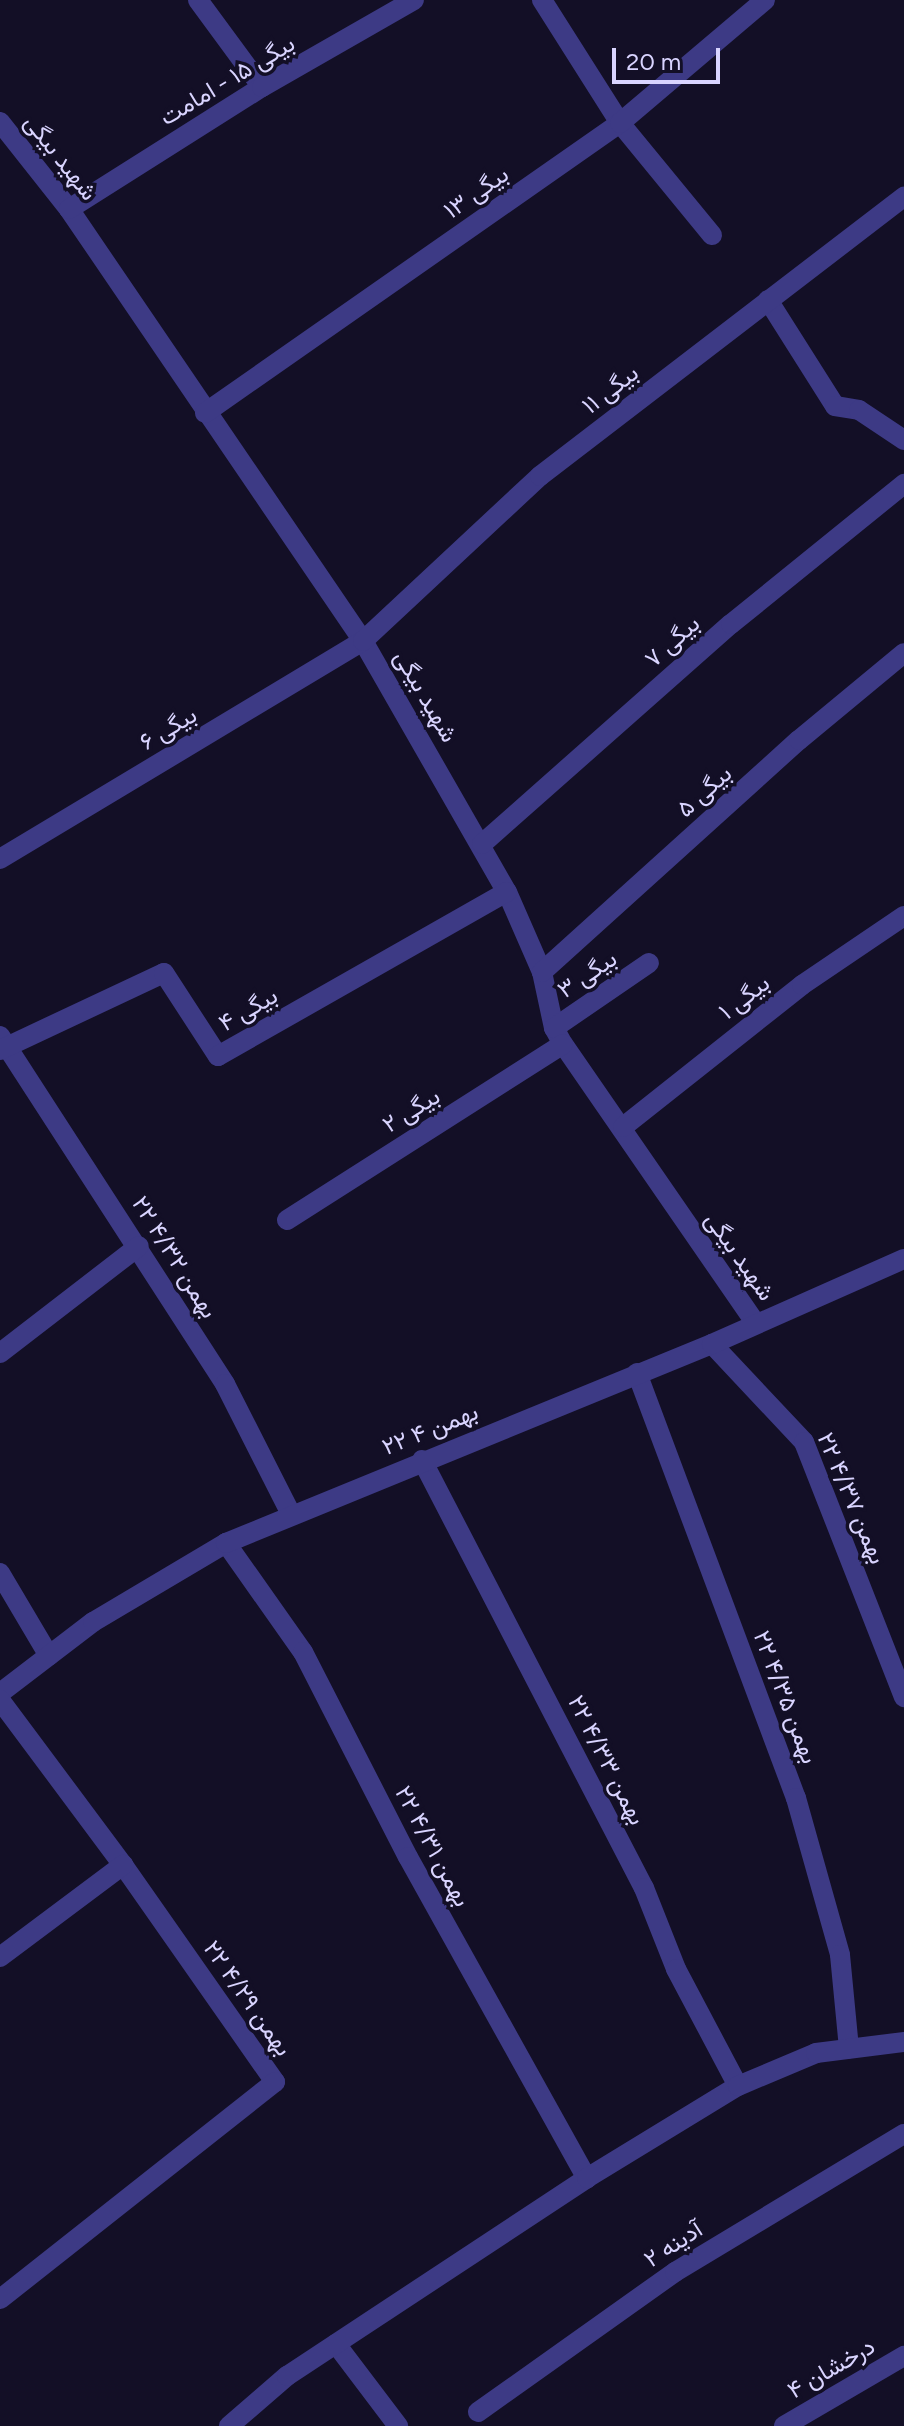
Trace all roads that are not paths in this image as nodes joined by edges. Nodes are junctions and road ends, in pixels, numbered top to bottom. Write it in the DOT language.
graph roads {
  1 [pos="198,0"];
  2 [pos="414,0"];
  3 [pos="542,0"];
  4 [pos="765,0"];
  5 [pos="262,87"];
  6 [pos="0,122"];
  7 [pos="620,123"];
  8 [pos="904,197"];
  9 [pos="69,209"];
  10 [pos="712,235"];
  11 [pos="768,300"];
  12 [pos="205,413"];
  13 [pos="904,440"];
  14 [pos="904,484"];
  15 [pos="363,641"];
  16 [pos="904,653"];
  17 [pos="482,844"];
  18 [pos="0,859"];
  19 [pos="507,892"];
  20 [pos="904,916"];
  21 [pos="649,963"];
  22 [pos="542,972"];
  23 [pos="559,1036"];
  24 [pos="2,1044"];
  25 [pos="623,1127"];
  26 [pos="287,1220"];
  27 [pos="139,1246"];
  28 [pos="904,1259"];
  29 [pos="756,1324"];
  30 [pos="712,1344"];
  31 [pos="0,1353"];
  32 [pos="637,1373"];
  33 [pos="422,1460"];
  34 [pos="291,1514"];
  35 [pos="226,1543"];
  36 [pos="0,1573"];
  37 [pos="49,1656"];
  38 [pos="0,1693"];
  39 [pos="904,1697"];
  40 [pos="0,1700"];
  41 [pos="123,1865"];
  42 [pos="0,1957"];
  43 [pos="904,2042"];
  44 [pos="849,2049"];
  45 [pos="738,2086"];
  46 [pos="904,2134"];
  47 [pos="587,2178"];
  48 [pos="0,2299"];
  49 [pos="336,2344"];
  50 [pos="904,2356"];
  51 [pos="478,2412"];
  52 [pos="229,2426"];
  53 [pos="398,2426"];
  54 [pos="784,2426"];
  1 -- 5 [label="street"];
  2 -- 5 [label="street, بیگی ۱۵ - امامت"];
  3 -- 7 [label="street"];
  4 -- 7 [label="street, بیگی ۱۳"];
  5 -- 9 [label="street, بیگی ۱۵ - امامت"];
  6 -- 9 [label="street, شهید بیگی"];
  7 -- 10 [label="street"];
  7 -- 12 [label="street, بیگی ۱۳"];
  8 -- 11 [label="street, بیگی ۱۱"];
  9 -- 12 [label="street, شهید بیگی"];
  11 -- 13 [label="street"];
  11 -- 15 [label="street, بیگی ۱۱"];
  12 -- 15 [label="street, شهید بیگی"];
  14 -- 17 [label="street, بیگی ۷"];
  15 -- 17 [label="street, شهید بیگی"];
  15 -- 18 [label="street, بیگی ۶"];
  16 -- 22 [label="street, بیگی ۵"];
  17 -- 19 [label="street, شهید بیگی"];
  19 -- 22 [label="street, شهید بیگی"];
  19 -- 24 [label="street, بیگی ۴"];
  20 -- 25 [label="street, بیگی ۱"];
  21 -- 23 [label="street, بیگی ۳"];
  22 -- 23 [label="street, شهید بیگی"];
  23 -- 25 [label="street, شهید بیگی"];
  23 -- 26 [label="street, بیگی ۲"];
  24 -- 27 [label="street, ۲۲ بهمن ۴/۳۲"];
  25 -- 29 [label="street, شهید بیگی"];
  27 -- 31 [label="street"];
  27 -- 34 [label="street, ۲۲ بهمن ۴/۳۲"];
  28 -- 29 [label="street, ۲۲ بهمن ۴"];
  29 -- 30 [label="street, ۲۲ بهمن ۴"];
  30 -- 32 [label="street, ۲۲ بهمن ۴"];
  30 -- 39 [label="street, ۲۲ بهمن ۴/۳۷"];
  32 -- 33 [label="street, ۲۲ بهمن ۴"];
  32 -- 44 [label="street, ۲۲ بهمن ۴/۳۵"];
  33 -- 34 [label="street, ۲۲ بهمن ۴"];
  33 -- 45 [label="street, ۲۲ بهمن ۴/۳۳"];
  34 -- 35 [label="street, ۲۲ بهمن ۴"];
  35 -- 37 [label="street, ۲۲ بهمن ۴"];
  35 -- 47 [label="street, ۲۲ بهمن ۴/۳۱"];
  36 -- 37 [label="street"];
  37 -- 38 [label="street, ۲۲ بهمن ۴"];
  40 -- 41 [label="street, ۲۲ بهمن ۴/۲۹"];
  41 -- 42 [label="street"];
  41 -- 48 [label="street, ۲۲ بهمن ۴/۲۹"];
  43 -- 44 [label="street"];
  44 -- 45 [label="street"];
  45 -- 47 [label="street"];
  46 -- 51 [label="street, آدینه ۲"];
  47 -- 49 [label="street"];
  49 -- 52 [label="street"];
  49 -- 53 [label="street"];
  50 -- 54 [label="street, درخشان ۴"];
}
